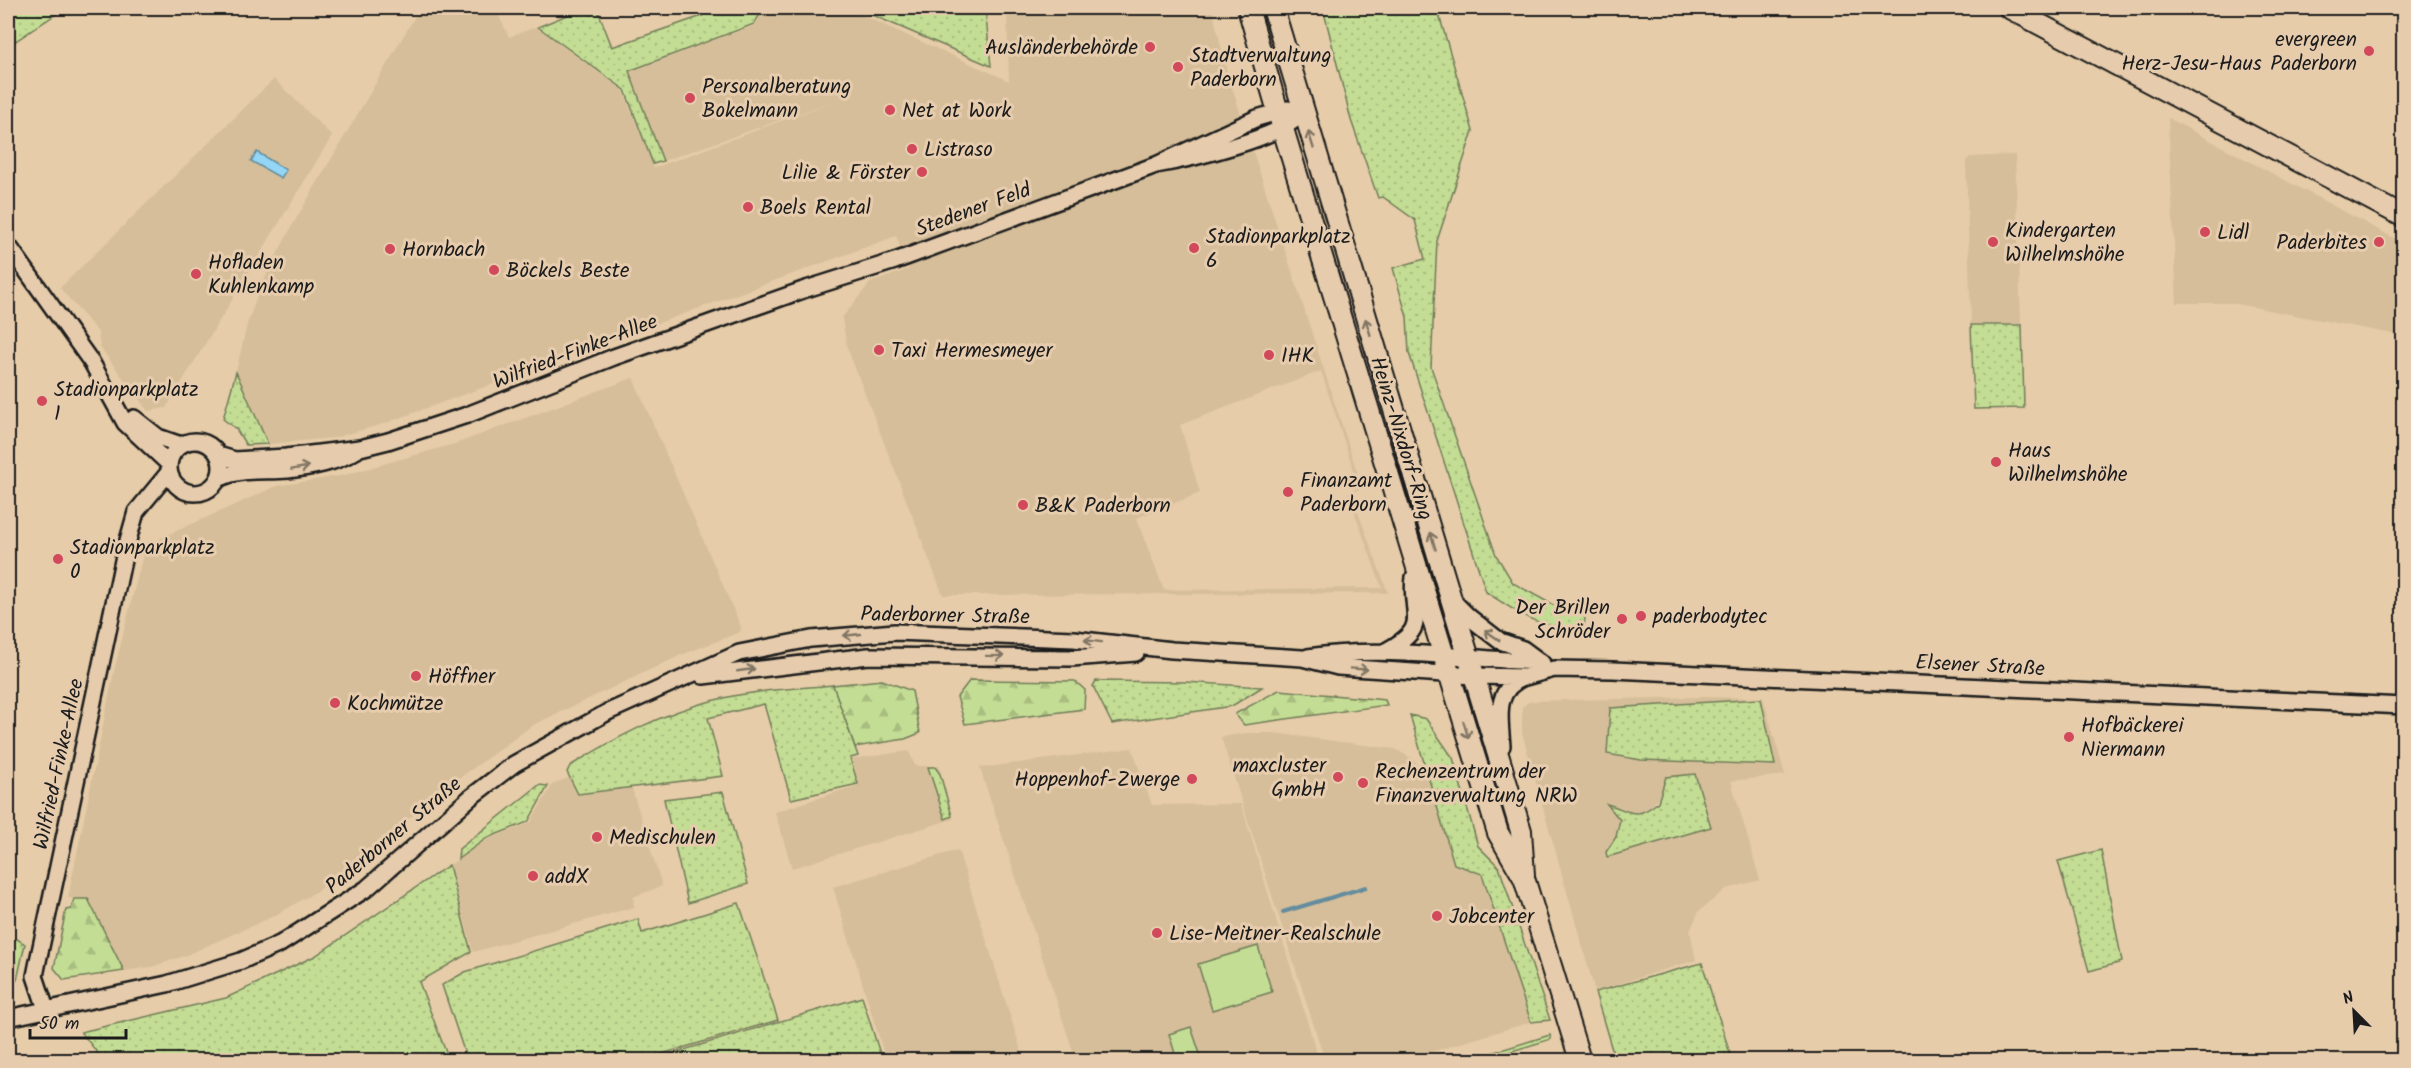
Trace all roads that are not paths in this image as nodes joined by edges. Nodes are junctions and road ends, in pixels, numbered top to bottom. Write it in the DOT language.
graph roads {
  1 [pos="1248,8"];
  2 [pos="1273,8"];
  3 [pos="2009,8"];
  4 [pos="1302,112"];
  5 [pos="1280,120"];
  6 [pos="2403,217"];
  7 [pos="8,245"];
  8 [pos="803,290"];
  9 [pos="92,363"];
  10 [pos="181,445"];
  11 [pos="360,448"];
  12 [pos="218,455"];
  13 [pos="169,468"];
  14 [pos="218,479"];
  15 [pos="181,489"];
  16 [pos="132,528"];
  17 [pos="1416,566"];
  18 [pos="1450,597"];
  19 [pos="1172,650"];
  20 [pos="1384,652"];
  21 [pos="1443,654"];
  22 [pos="1302,658"];
  23 [pos="1471,666"];
  24 [pos="1547,666"];
  25 [pos="1449,674"];
  26 [pos="1525,677"];
  27 [pos="688,678"];
  28 [pos="2403,706"];
  29 [pos="1500,761"];
  30 [pos="1524,878"];
  31 [pos="46,1009"];
  32 [pos="8,1018"];
  33 [pos="1580,1060"];
  1 -- 5 [label="main road, Heinz-Nixdorf-Ring"];
  2 -- 4 [label="main road, Heinz-Nixdorf-Ring"];
  3 -- 6 [label="main road"];
  4 -- 5 [label="street, Stedener Feld"];
  18 -- 4 [label="main road, Heinz-Nixdorf-Ring, one-way"];
  5 -- 8 [label="street, Stedener Feld"];
  5 -- 17 [label="main road, Heinz-Nixdorf-Ring"];
  7 -- 9 [label="street"];
  8 -- 11 [label="street, Wilfried-Finke-Allee"];
  9 -- 10 [label="street"];
  9 -- 13 [label="street"];
  10 -- 12 [label="street"];
  10 -- 13 [label="street"];
  11 -- 12 [label="street, Wilfried-Finke-Allee"];
  14 -- 11 [label="street, Wilfried-Finke-Allee, one-way"];
  12 -- 14 [label="street"];
  13 -- 15 [label="street"];
  13 -- 16 [label="street, Wilfried-Finke-Allee"];
  14 -- 15 [label="street"];
  15 -- 16 [label="street"];
  16 -- 31 [label="street, Wilfried-Finke-Allee"];
  17 -- 20 [label="street"];
  17 -- 21 [label="main road, Heinz-Nixdorf-Ring"];
  18 -- 23 [label="main road, Heinz-Nixdorf-Ring"];
  24 -- 18 [label="street, one-way"];
  19 -- 22 [label="street, Paderborner Straße"];
  27 -- 19 [label="street, Paderborner Straße, one-way"];
  19 -- 27 [label="street, Paderborner Straße, one-way"];
  20 -- 21 [label="street, Paderborner Straße"];
  20 -- 22 [label="street, Paderborner Straße"];
  21 -- 23 [label="street, Elsener Straße"];
  21 -- 25 [label="main road, Heinz-Nixdorf-Ring"];
  22 -- 25 [label="street, Paderborner Straße, one-way"];
  23 -- 24 [label="street, Elsener Straße"];
  23 -- 25 [label="street, Elsener Straße"];
  23 -- 26 [label="street, Elsener Straße"];
  23 -- 29 [label="main road, Heinz-Nixdorf-Ring"];
  24 -- 26 [label="street, Elsener Straße"];
  24 -- 28 [label="street, Elsener Straße"];
  25 -- 30 [label="main road, Heinz-Nixdorf-Ring, one-way"];
  26 -- 29 [label="street"];
  27 -- 31 [label="street, Paderborner Straße"];
  29 -- 30 [label="main road, Heinz-Nixdorf-Ring"];
  30 -- 33 [label="main road, Heinz-Nixdorf-Ring"];
  31 -- 32 [label="street, Paderborner Straße"];
}
